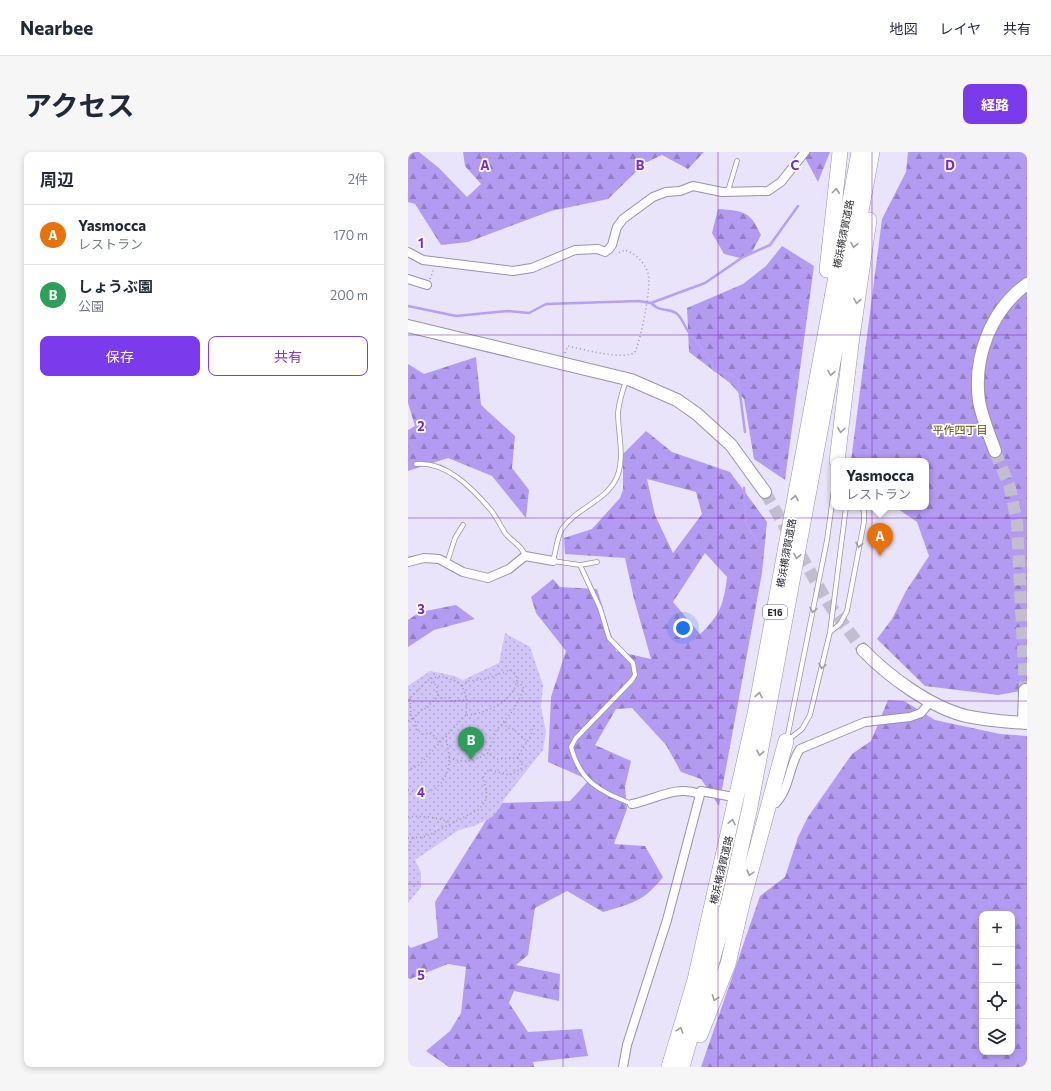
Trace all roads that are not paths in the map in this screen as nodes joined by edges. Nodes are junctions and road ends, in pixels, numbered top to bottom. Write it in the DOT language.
graph roads {
  1 [pos="805,152"];
  2 [pos="840,152"];
  3 [pos="859,152"];
  4 [pos="872,152"];
  5 [pos="879,152"];
  6 [pos="737,161"];
  7 [pos="728,192"];
  8 [pos="408,252"];
  9 [pos="408,279"];
  10 [pos="1027,284"];
  11 [pos="427,285"];
  12 [pos="408,326"];
  13 [pos="627,378"];
  14 [pos="808,424"];
  15 [pos="995,451"];
  16 [pos="838,458"];
  17 [pos="416,464"];
  18 [pos="765,492"];
  19 [pos="831,510"];
  20 [pos="846,510"];
  21 [pos="863,510"];
  22 [pos="463,525"];
  23 [pos="525,556"];
  24 [pos="553,561"];
  25 [pos="408,562"];
  26 [pos="598,562"];
  27 [pos="447,563"];
  28 [pos="580,565"];
  29 [pos="830,632"];
  30 [pos="863,650"];
  31 [pos="1025,690"];
  32 [pos="931,701"];
  33 [pos="1026,723"];
  34 [pos="786,741"];
  35 [pos="700,794"];
  36 [pos="728,796"];
  37 [pos="776,803"];
  38 [pos="632,804"];
  39 [pos="623,1067"];
  40 [pos="669,1067"];
  41 [pos="682,1067"];
  42 [pos="687,1067"];
  1 -- 7 [label="street"];
  14 -- 2 [label="highway, one-way"];
  3 -- 14 [label="highway, 横浜横須賀道路 / E16"];
  4 -- 41 [label="highway, 横浜横須賀道路 / E16, one-way"];
  5 -- 16 [label="highway, one-way"];
  6 -- 7 [label="lane"];
  7 -- 8 [label="street"];
  9 -- 11 [label="street"];
  10 -- 15 [label="street"];
  12 -- 13 [label="street"];
  13 -- 18 [label="street"];
  13 -- 24 [label="lane"];
  40 -- 14 [label="highway, 横浜横須賀道路 / E16, one-way"];
  17 -- 23 [label="lane"];
  19 -- 34 [label="lane, one-way"];
  20 -- 29 [label="lane"];
  21 -- 29 [label="lane, one-way"];
  22 -- 27 [label="lane"];
  23 -- 24 [label="street"];
  23 -- 27 [label="street"];
  24 -- 28 [label="lane"];
  25 -- 27 [label="street"];
  26 -- 28 [label="lane"];
  28 -- 38 [label="lane"];
  29 -- 34 [label="lane, one-way"];
  30 -- 32 [label="street"];
  31 -- 33 [label="street"];
  32 -- 33 [label="street"];
  32 -- 37 [label="street"];
  34 -- 42 [label="highway, one-way"];
  35 -- 36 [label="street"];
  35 -- 38 [label="street"];
  35 -- 39 [label="street"];
}
